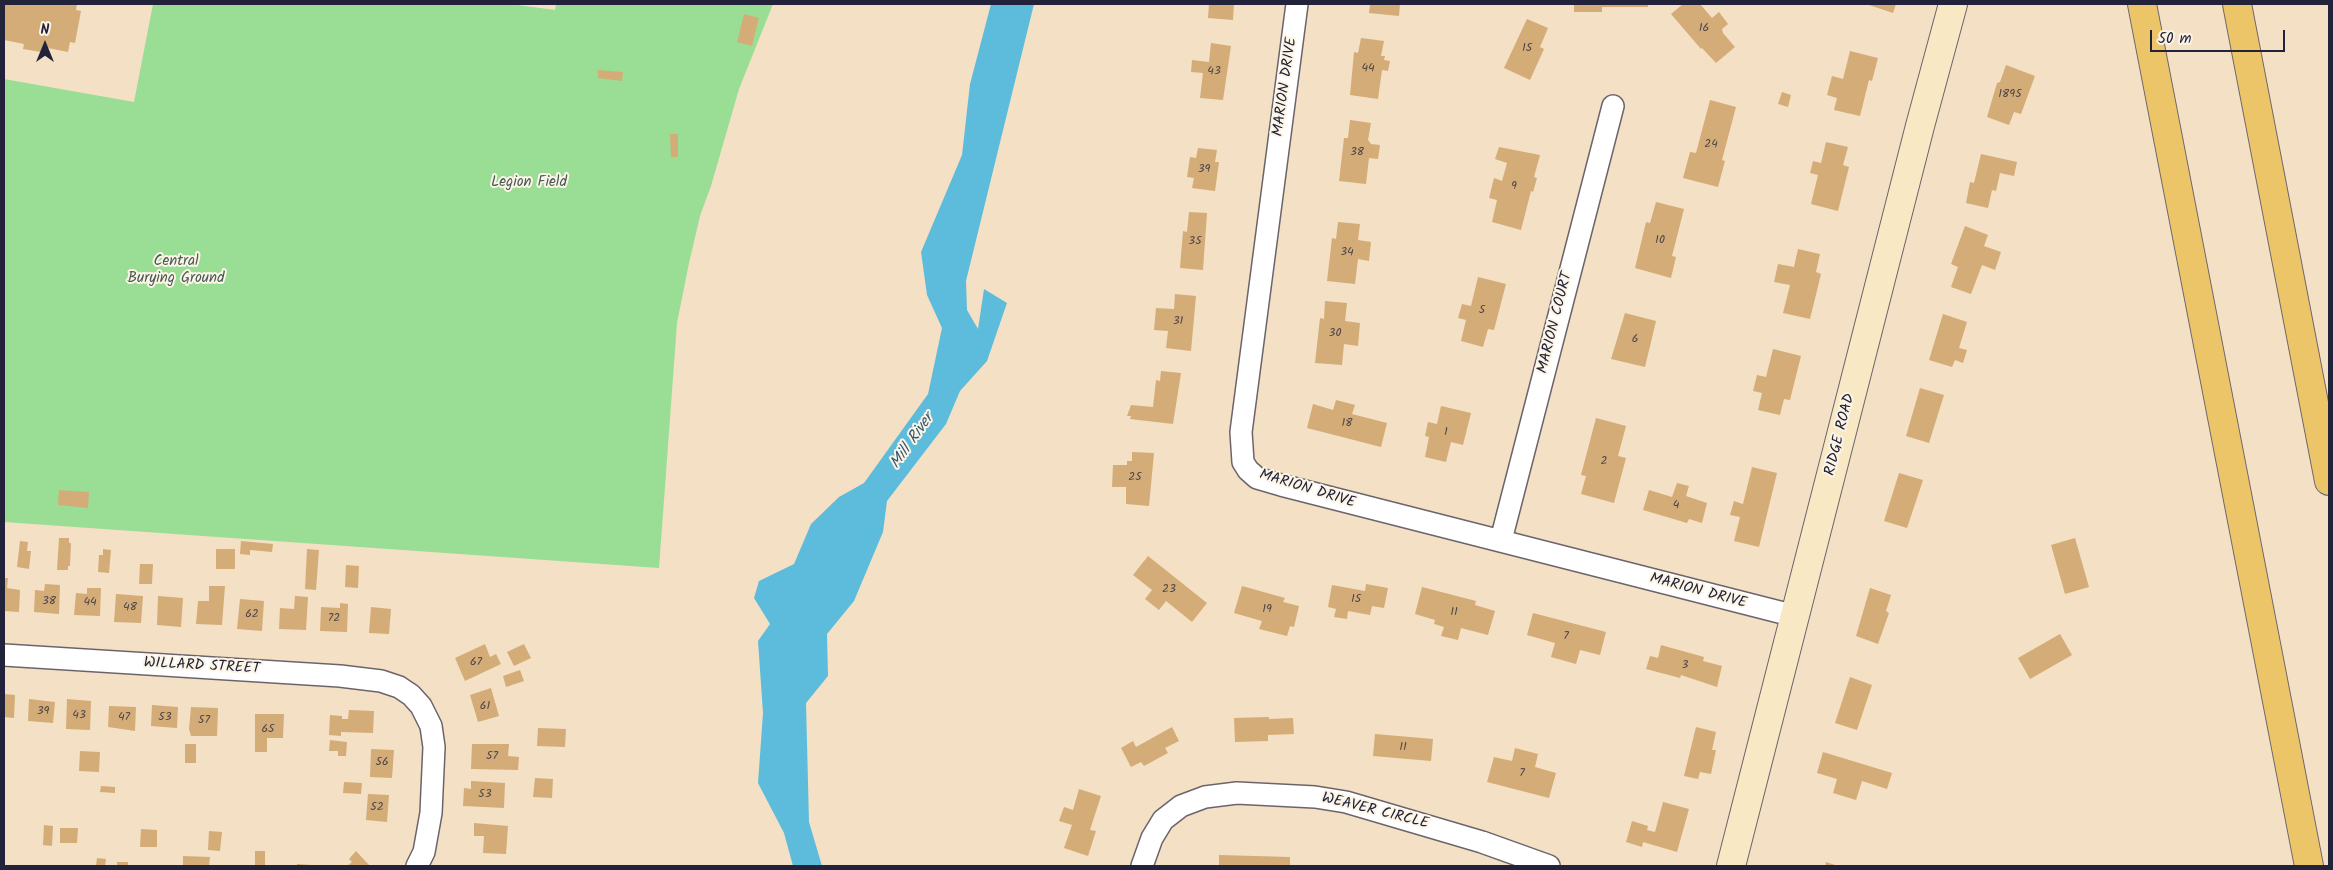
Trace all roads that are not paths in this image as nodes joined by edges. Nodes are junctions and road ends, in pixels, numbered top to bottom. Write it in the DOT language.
graph roads {
  1 [pos="1297,4"];
  2 [pos="1953,4"];
  3 [pos="2142,4"];
  4 [pos="2237,4"];
  5 [pos="1612,106"];
  6 [pos="2329,480"];
  7 [pos="1501,540"];
  8 [pos="1795,616"];
  9 [pos="4,655"];
  10 [pos="418,866"];
  11 [pos="1142,866"];
  12 [pos="1549,866"];
  13 [pos="1731,866"];
  14 [pos="2309,866"];
  1 -- 7 [label="street, MARION DRIVE"];
  2 -- 8 [label="main road, RIDGE ROAD"];
  3 -- 14 [label="highway"];
  4 -- 6 [label="highway"];
  5 -- 7 [label="street, MARION COURT"];
  7 -- 8 [label="street, MARION DRIVE"];
  8 -- 13 [label="main road, RIDGE ROAD"];
  9 -- 10 [label="street, WILLARD STREET"];
  11 -- 12 [label="street, WEAVER CIRCLE"];
}
